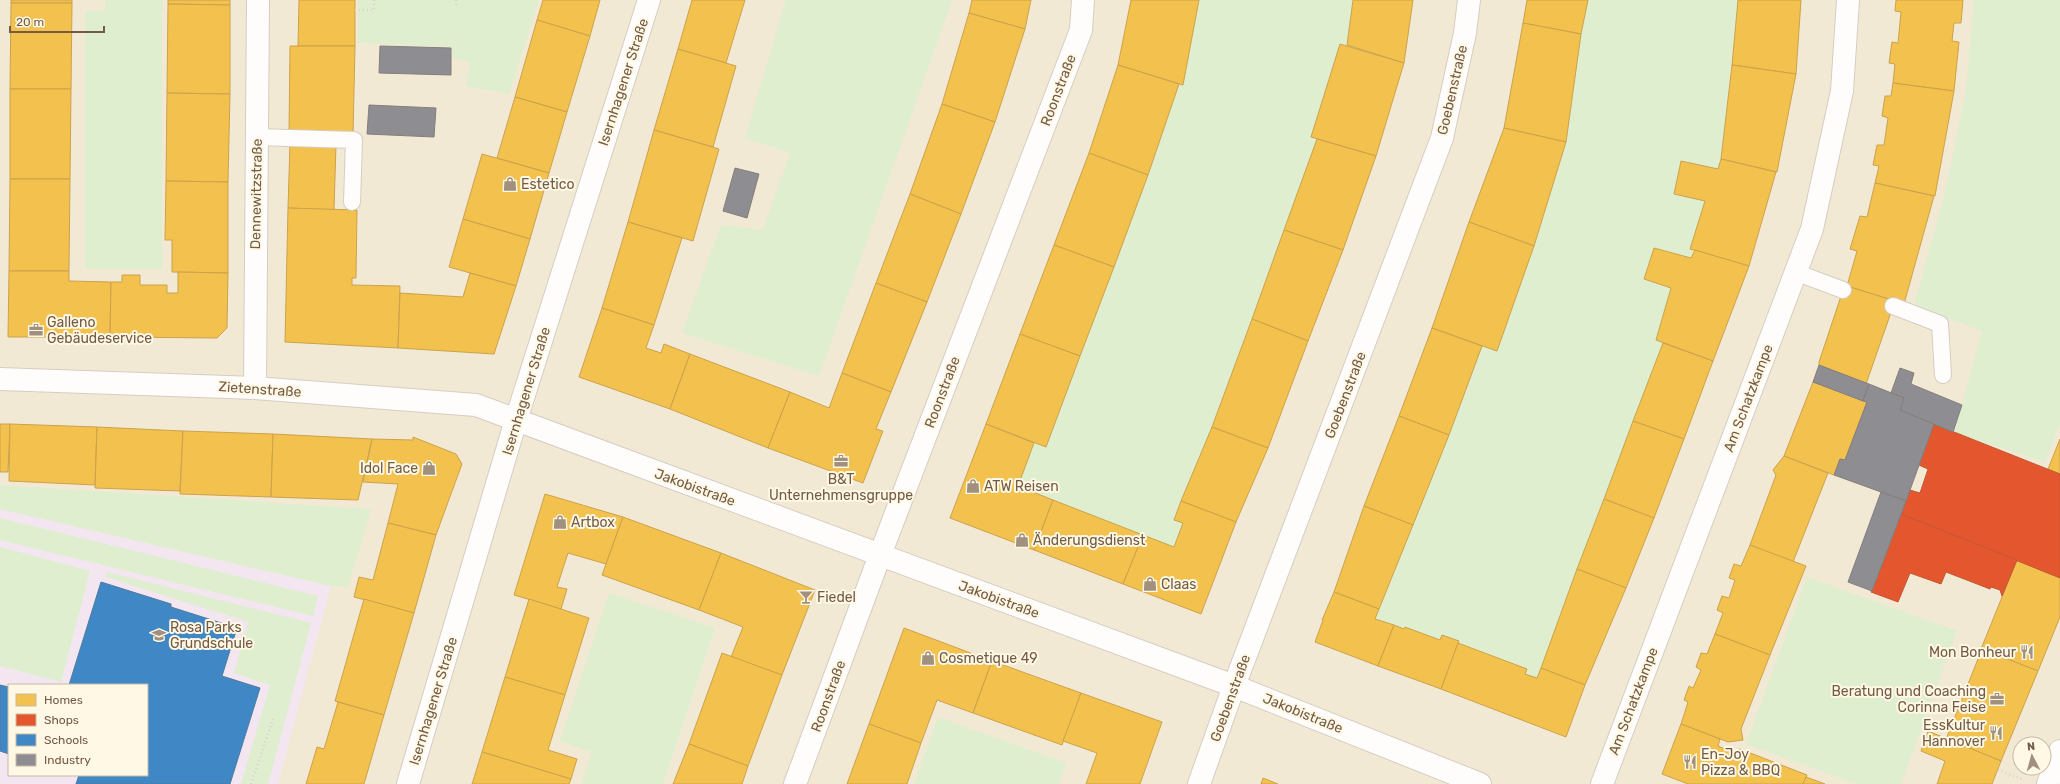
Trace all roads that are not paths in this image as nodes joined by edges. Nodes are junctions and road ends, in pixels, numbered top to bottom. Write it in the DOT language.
graph roads {
  1 [pos="258,0"];
  2 [pos="650,0"];
  3 [pos="1083,0"];
  4 [pos="1469,0"];
  5 [pos="1848,0"];
  6 [pos="257,138"];
  7 [pos="352,202"];
  8 [pos="1795,272"];
  9 [pos="1843,290"];
  10 [pos="1893,306"];
  11 [pos="1943,375"];
  12 [pos="0,379"];
  13 [pos="255,388"];
  14 [pos="516,420"];
  15 [pos="880,555"];
  16 [pos="1234,686"];
  17 [pos="2060,751"];
  18 [pos="2038,783"];
  19 [pos="408,784"];
  20 [pos="795,784"];
  21 [pos="1199,784"];
  22 [pos="1480,784"];
  23 [pos="1602,784"];
  1 -- 6 [label="street, Dennewitzstraße"];
  2 -- 14 [label="street, Isernhagener Straße"];
  3 -- 15 [label="street, Roonstraße"];
  4 -- 16 [label="street, Goebenstraße"];
  5 -- 8 [label="street, Am Schatzkampe"];
  6 -- 7 [label="lane"];
  6 -- 13 [label="street, Dennewitzstraße"];
  8 -- 9 [label="lane"];
  8 -- 23 [label="street, Am Schatzkampe"];
  10 -- 11 [label="lane"];
  12 -- 13 [label="street, Zietenstraße"];
  13 -- 14 [label="street, Zietenstraße"];
  14 -- 15 [label="street, Jakobistraße"];
  14 -- 19 [label="street, Isernhagener Straße"];
  15 -- 16 [label="street, Jakobistraße"];
  15 -- 20 [label="street, Roonstraße"];
  16 -- 21 [label="street, Goebenstraße"];
  16 -- 22 [label="street, Jakobistraße"];
  17 -- 18 [label="street"];
}
